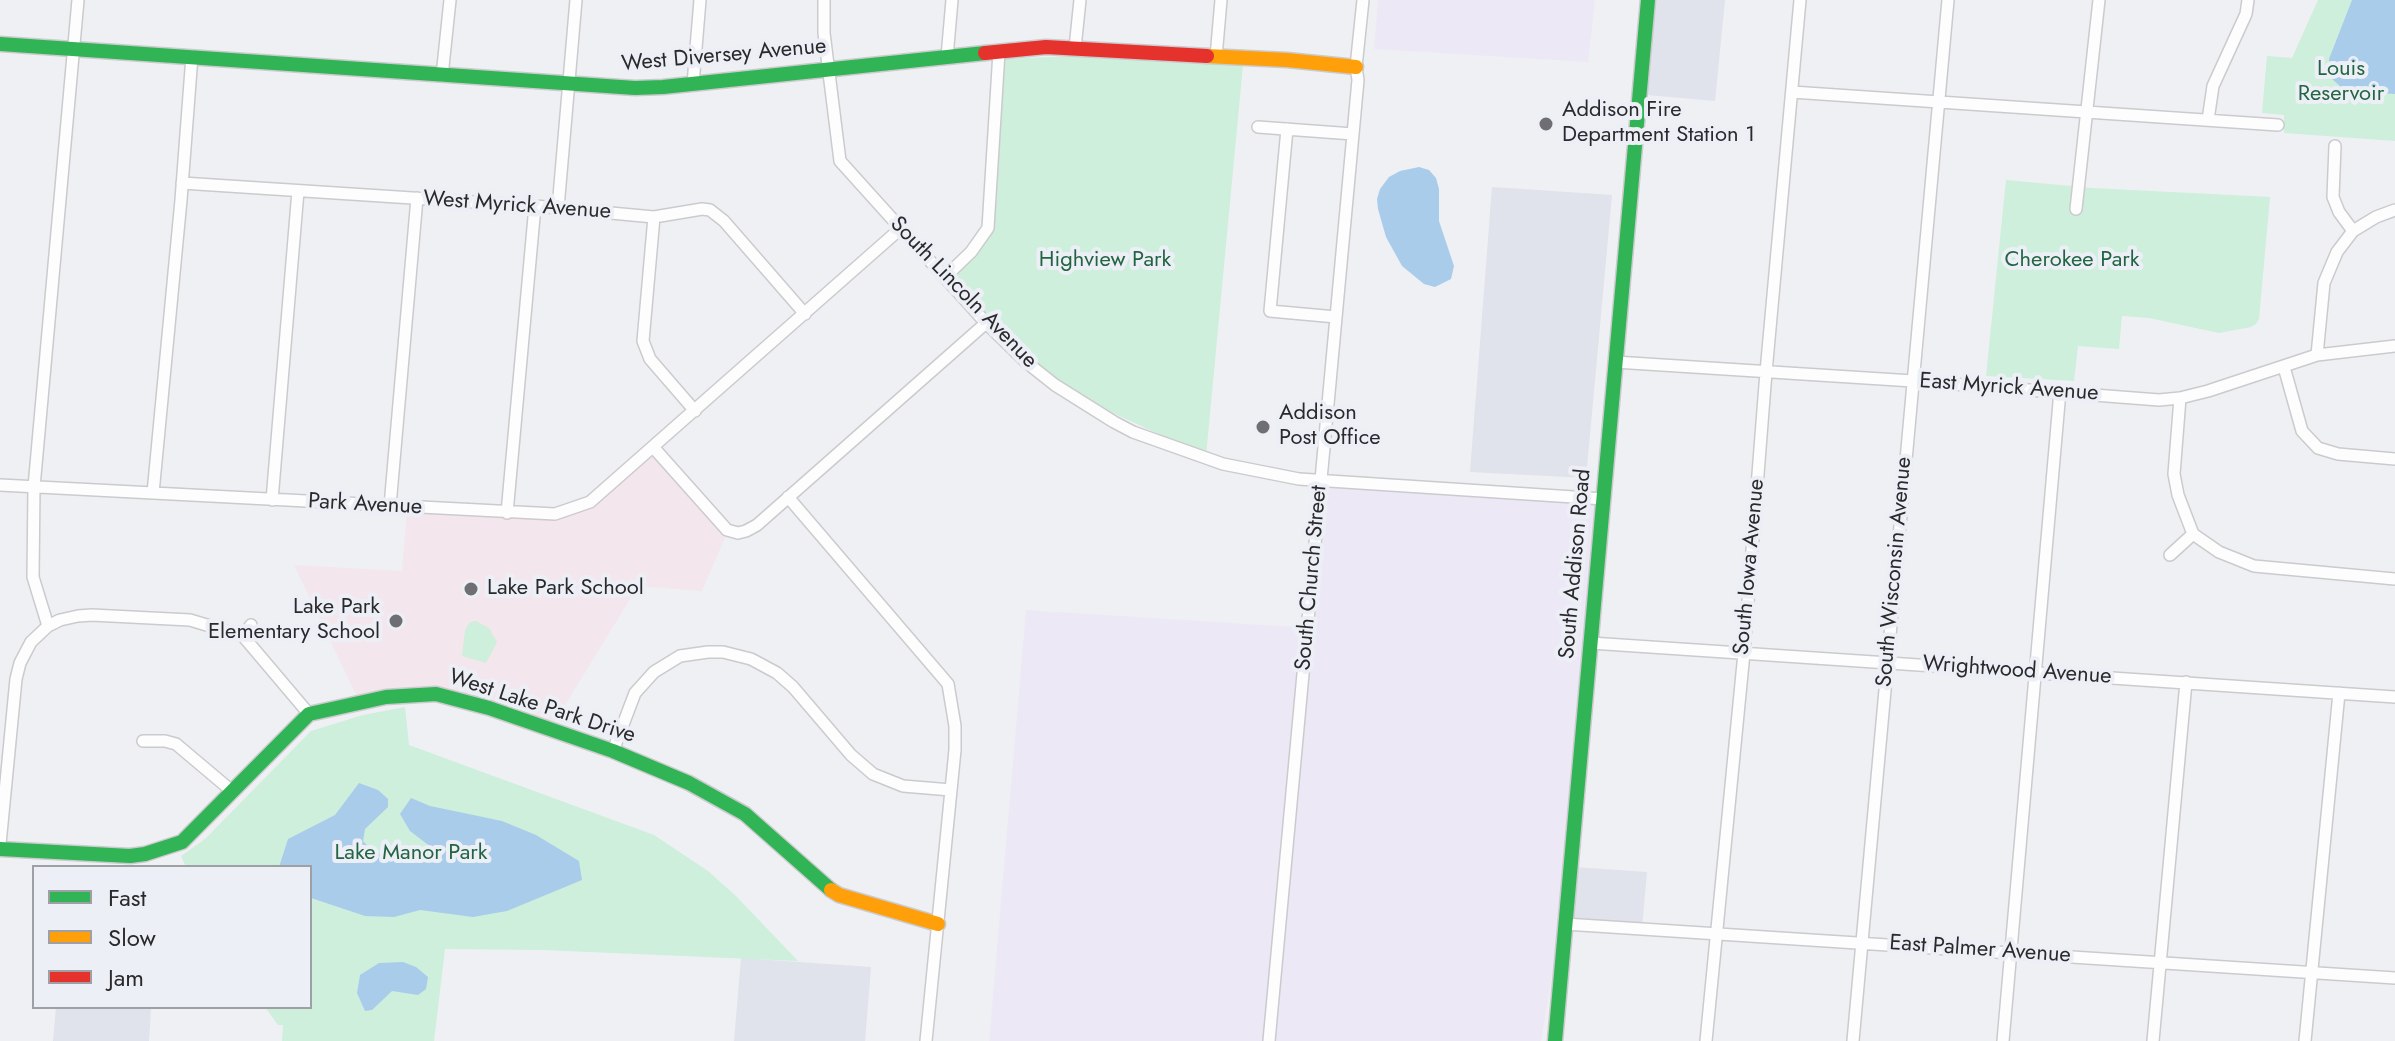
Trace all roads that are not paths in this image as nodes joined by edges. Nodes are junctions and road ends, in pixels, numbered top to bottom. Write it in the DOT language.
graph roads {
  1 [pos="78,0"];
  2 [pos="450,0"];
  3 [pos="576,0"];
  4 [pos="700,0"];
  5 [pos="824,0"];
  6 [pos="952,0"];
  7 [pos="1080,0"];
  8 [pos="1221,0"];
  9 [pos="1363,0"];
  10 [pos="1648,0"];
  11 [pos="1800,0"];
  12 [pos="1948,0"];
  13 [pos="2099,0"];
  14 [pos="2248,0"];
  15 [pos="0,44"];
  16 [pos="1075,48"];
  17 [pos="73,49"];
  18 [pos="999,52"];
  19 [pos="192,56"];
  20 [pos="947,57"];
  21 [pos="1216,57"];
  22 [pos="1356,67"];
  23 [pos="829,70"];
  24 [pos="442,76"];
  25 [pos="693,84"];
  26 [pos="568,85"];
  27 [pos="1792,92"];
  28 [pos="1938,102"];
  29 [pos="2087,112"];
  30 [pos="2208,120"];
  31 [pos="2278,125"];
  32 [pos="1258,127"];
  33 [pos="1287,129"];
  34 [pos="1353,134"];
  35 [pos="2335,146"];
  36 [pos="182,183"];
  37 [pos="298,191"];
  38 [pos="417,198"];
  39 [pos="535,206"];
  40 [pos="558,208"];
  41 [pos="2076,209"];
  42 [pos="2395,210"];
  43 [pos="654,217"];
  44 [pos="900,229"];
  45 [pos="2353,231"];
  46 [pos="945,277"];
  47 [pos="805,314"];
  48 [pos="1336,317"];
  49 [pos="986,323"];
  50 [pos="2395,346"];
  51 [pos="2317,355"];
  52 [pos="1615,362"];
  53 [pos="2284,367"];
  54 [pos="1766,372"];
  55 [pos="1913,381"];
  56 [pos="2060,391"];
  57 [pos="2180,398"];
  58 [pos="695,411"];
  59 [pos="653,447"];
  60 [pos="2395,459"];
  61 [pos="1321,481"];
  62 [pos="0,485"];
  63 [pos="34,487"];
  64 [pos="153,493"];
  65 [pos="788,497"];
  66 [pos="1604,499"];
  67 [pos="272,500"];
  68 [pos="390,506"];
  69 [pos="507,513"];
  70 [pos="2193,534"];
  71 [pos="2170,555"];
  72 [pos="2395,579"];
  73 [pos="251,625"];
  74 [pos="48,626"];
  75 [pos="243,636"];
  76 [pos="1591,643"];
  77 [pos="1744,653"];
  78 [pos="1887,662"];
  79 [pos="2036,673"];
  80 [pos="2186,682"];
  81 [pos="2339,693"];
  82 [pos="2395,697"];
  83 [pos="309,714"];
  84 [pos="143,741"];
  85 [pos="613,751"];
  86 [pos="951,790"];
  87 [pos="233,792"];
  88 [pos="0,847"];
  89 [pos="938,924"];
  90 [pos="1565,924"];
  91 [pos="1716,932"];
  92 [pos="1861,943"];
  93 [pos="2011,953"];
  94 [pos="2160,962"];
  95 [pos="2311,972"];
  96 [pos="2395,978"];
  97 [pos="926,1041"];
  98 [pos="1269,1041"];
  99 [pos="1555,1041"];
  100 [pos="1706,1041"];
  101 [pos="1853,1041"];
  102 [pos="2003,1041"];
  103 [pos="2153,1041"];
  104 [pos="2305,1041"];
  1 -- 17 [label="street"];
  2 -- 24 [label="street"];
  3 -- 26 [label="street"];
  4 -- 25 [label="street"];
  5 -- 23 [label="street, South Lincoln Avenue"];
  6 -- 20 [label="street"];
  7 -- 16 [label="street"];
  8 -- 21 [label="street"];
  9 -- 22 [label="street, South Church Street"];
  10 -- 52 [label="street, South Addison Road"];
  11 -- 27 [label="street, South Iowa Avenue"];
  12 -- 28 [label="street, South Wisconsin Avenue"];
  13 -- 29 [label="street"];
  14 -- 30 [label="street"];
  15 -- 17 [label="street, West Diversey Avenue"];
  16 -- 18 [label="street, West Diversey Avenue"];
  16 -- 21 [label="street, West Diversey Avenue"];
  17 -- 19 [label="street, West Diversey Avenue"];
  17 -- 63 [label="street"];
  18 -- 20 [label="street, West Diversey Avenue"];
  18 -- 46 [label="street"];
  19 -- 24 [label="street, West Diversey Avenue"];
  19 -- 36 [label="street"];
  20 -- 23 [label="street, West Diversey Avenue"];
  21 -- 22 [label="street, West Diversey Avenue"];
  22 -- 34 [label="street, South Church Street"];
  23 -- 25 [label="street, West Diversey Avenue"];
  23 -- 44 [label="street, South Lincoln Avenue"];
  24 -- 26 [label="street, West Diversey Avenue"];
  25 -- 26 [label="street, West Diversey Avenue"];
  26 -- 40 [label="street"];
  27 -- 28 [label="street"];
  27 -- 54 [label="street, South Iowa Avenue"];
  28 -- 29 [label="street"];
  28 -- 55 [label="street, South Wisconsin Avenue"];
  29 -- 30 [label="street"];
  29 -- 41 [label="street"];
  30 -- 31 [label="street"];
  32 -- 33 [label="street"];
  33 -- 34 [label="street"];
  33 -- 48 [label="street"];
  34 -- 48 [label="street, South Church Street"];
  35 -- 45 [label="street"];
  36 -- 37 [label="street, West Myrick Avenue"];
  36 -- 64 [label="street"];
  37 -- 38 [label="street, West Myrick Avenue"];
  37 -- 67 [label="street"];
  38 -- 39 [label="street, West Myrick Avenue"];
  38 -- 68 [label="street"];
  39 -- 40 [label="street, West Myrick Avenue"];
  39 -- 69 [label="street"];
  40 -- 43 [label="street, West Myrick Avenue"];
  42 -- 45 [label="street"];
  43 -- 47 [label="street, West Myrick Avenue"];
  43 -- 58 [label="street"];
  44 -- 46 [label="street, South Lincoln Avenue"];
  44 -- 47 [label="street, Park Avenue"];
  45 -- 51 [label="street"];
  46 -- 49 [label="street, South Lincoln Avenue"];
  47 -- 58 [label="street, Park Avenue"];
  48 -- 61 [label="street, South Church Street"];
  49 -- 61 [label="street, South Lincoln Avenue"];
  49 -- 65 [label="street"];
  50 -- 51 [label="street, East Myrick Avenue"];
  51 -- 53 [label="street, East Myrick Avenue"];
  52 -- 54 [label="street, East Myrick Avenue"];
  52 -- 66 [label="street, South Addison Road"];
  53 -- 57 [label="street, East Myrick Avenue"];
  53 -- 60 [label="street"];
  54 -- 55 [label="street, East Myrick Avenue"];
  54 -- 77 [label="street, South Iowa Avenue"];
  55 -- 56 [label="street, East Myrick Avenue"];
  55 -- 78 [label="street, South Wisconsin Avenue"];
  56 -- 57 [label="street, East Myrick Avenue"];
  56 -- 79 [label="street"];
  57 -- 70 [label="street"];
  58 -- 59 [label="street, Park Avenue"];
  59 -- 65 [label="street"];
  59 -- 69 [label="street, Park Avenue"];
  61 -- 66 [label="street, South Lincoln Avenue"];
  61 -- 98 [label="street, South Church Street"];
  62 -- 63 [label="street, Park Avenue"];
  63 -- 64 [label="street, Park Avenue"];
  63 -- 74 [label="street"];
  64 -- 67 [label="street, Park Avenue"];
  65 -- 86 [label="street"];
  66 -- 76 [label="street, South Addison Road"];
  67 -- 68 [label="street, Park Avenue"];
  68 -- 69 [label="street, Park Avenue"];
  70 -- 71 [label="street"];
  70 -- 72 [label="street"];
  73 -- 75 [label="street"];
  74 -- 75 [label="street"];
  74 -- 88 [label="street"];
  75 -- 83 [label="street"];
  76 -- 77 [label="street, Wrightwood Avenue"];
  76 -- 90 [label="street, South Addison Road"];
  77 -- 78 [label="street, Wrightwood Avenue"];
  77 -- 91 [label="street, South Iowa Avenue"];
  78 -- 79 [label="street, Wrightwood Avenue"];
  78 -- 92 [label="street, South Wisconsin Avenue"];
  79 -- 80 [label="street, Wrightwood Avenue"];
  79 -- 93 [label="street"];
  80 -- 81 [label="street, Wrightwood Avenue"];
  80 -- 94 [label="street"];
  81 -- 82 [label="street, Wrightwood Avenue"];
  81 -- 95 [label="street"];
  83 -- 85 [label="street, West Lake Park Drive"];
  83 -- 87 [label="street"];
  84 -- 87 [label="street"];
  85 -- 86 [label="street"];
  85 -- 89 [label="street, West Lake Park Drive"];
  86 -- 89 [label="street"];
  87 -- 88 [label="street"];
  89 -- 97 [label="street"];
  90 -- 91 [label="street, East Palmer Avenue"];
  90 -- 99 [label="street, South Addison Road"];
  91 -- 92 [label="street, East Palmer Avenue"];
  91 -- 100 [label="street, South Iowa Avenue"];
  92 -- 93 [label="street, East Palmer Avenue"];
  92 -- 101 [label="street, South Wisconsin Avenue"];
  93 -- 94 [label="street, East Palmer Avenue"];
  93 -- 102 [label="street"];
  94 -- 95 [label="street, East Palmer Avenue"];
  94 -- 103 [label="street"];
  95 -- 96 [label="street, East Palmer Avenue"];
  95 -- 104 [label="street"];
}
